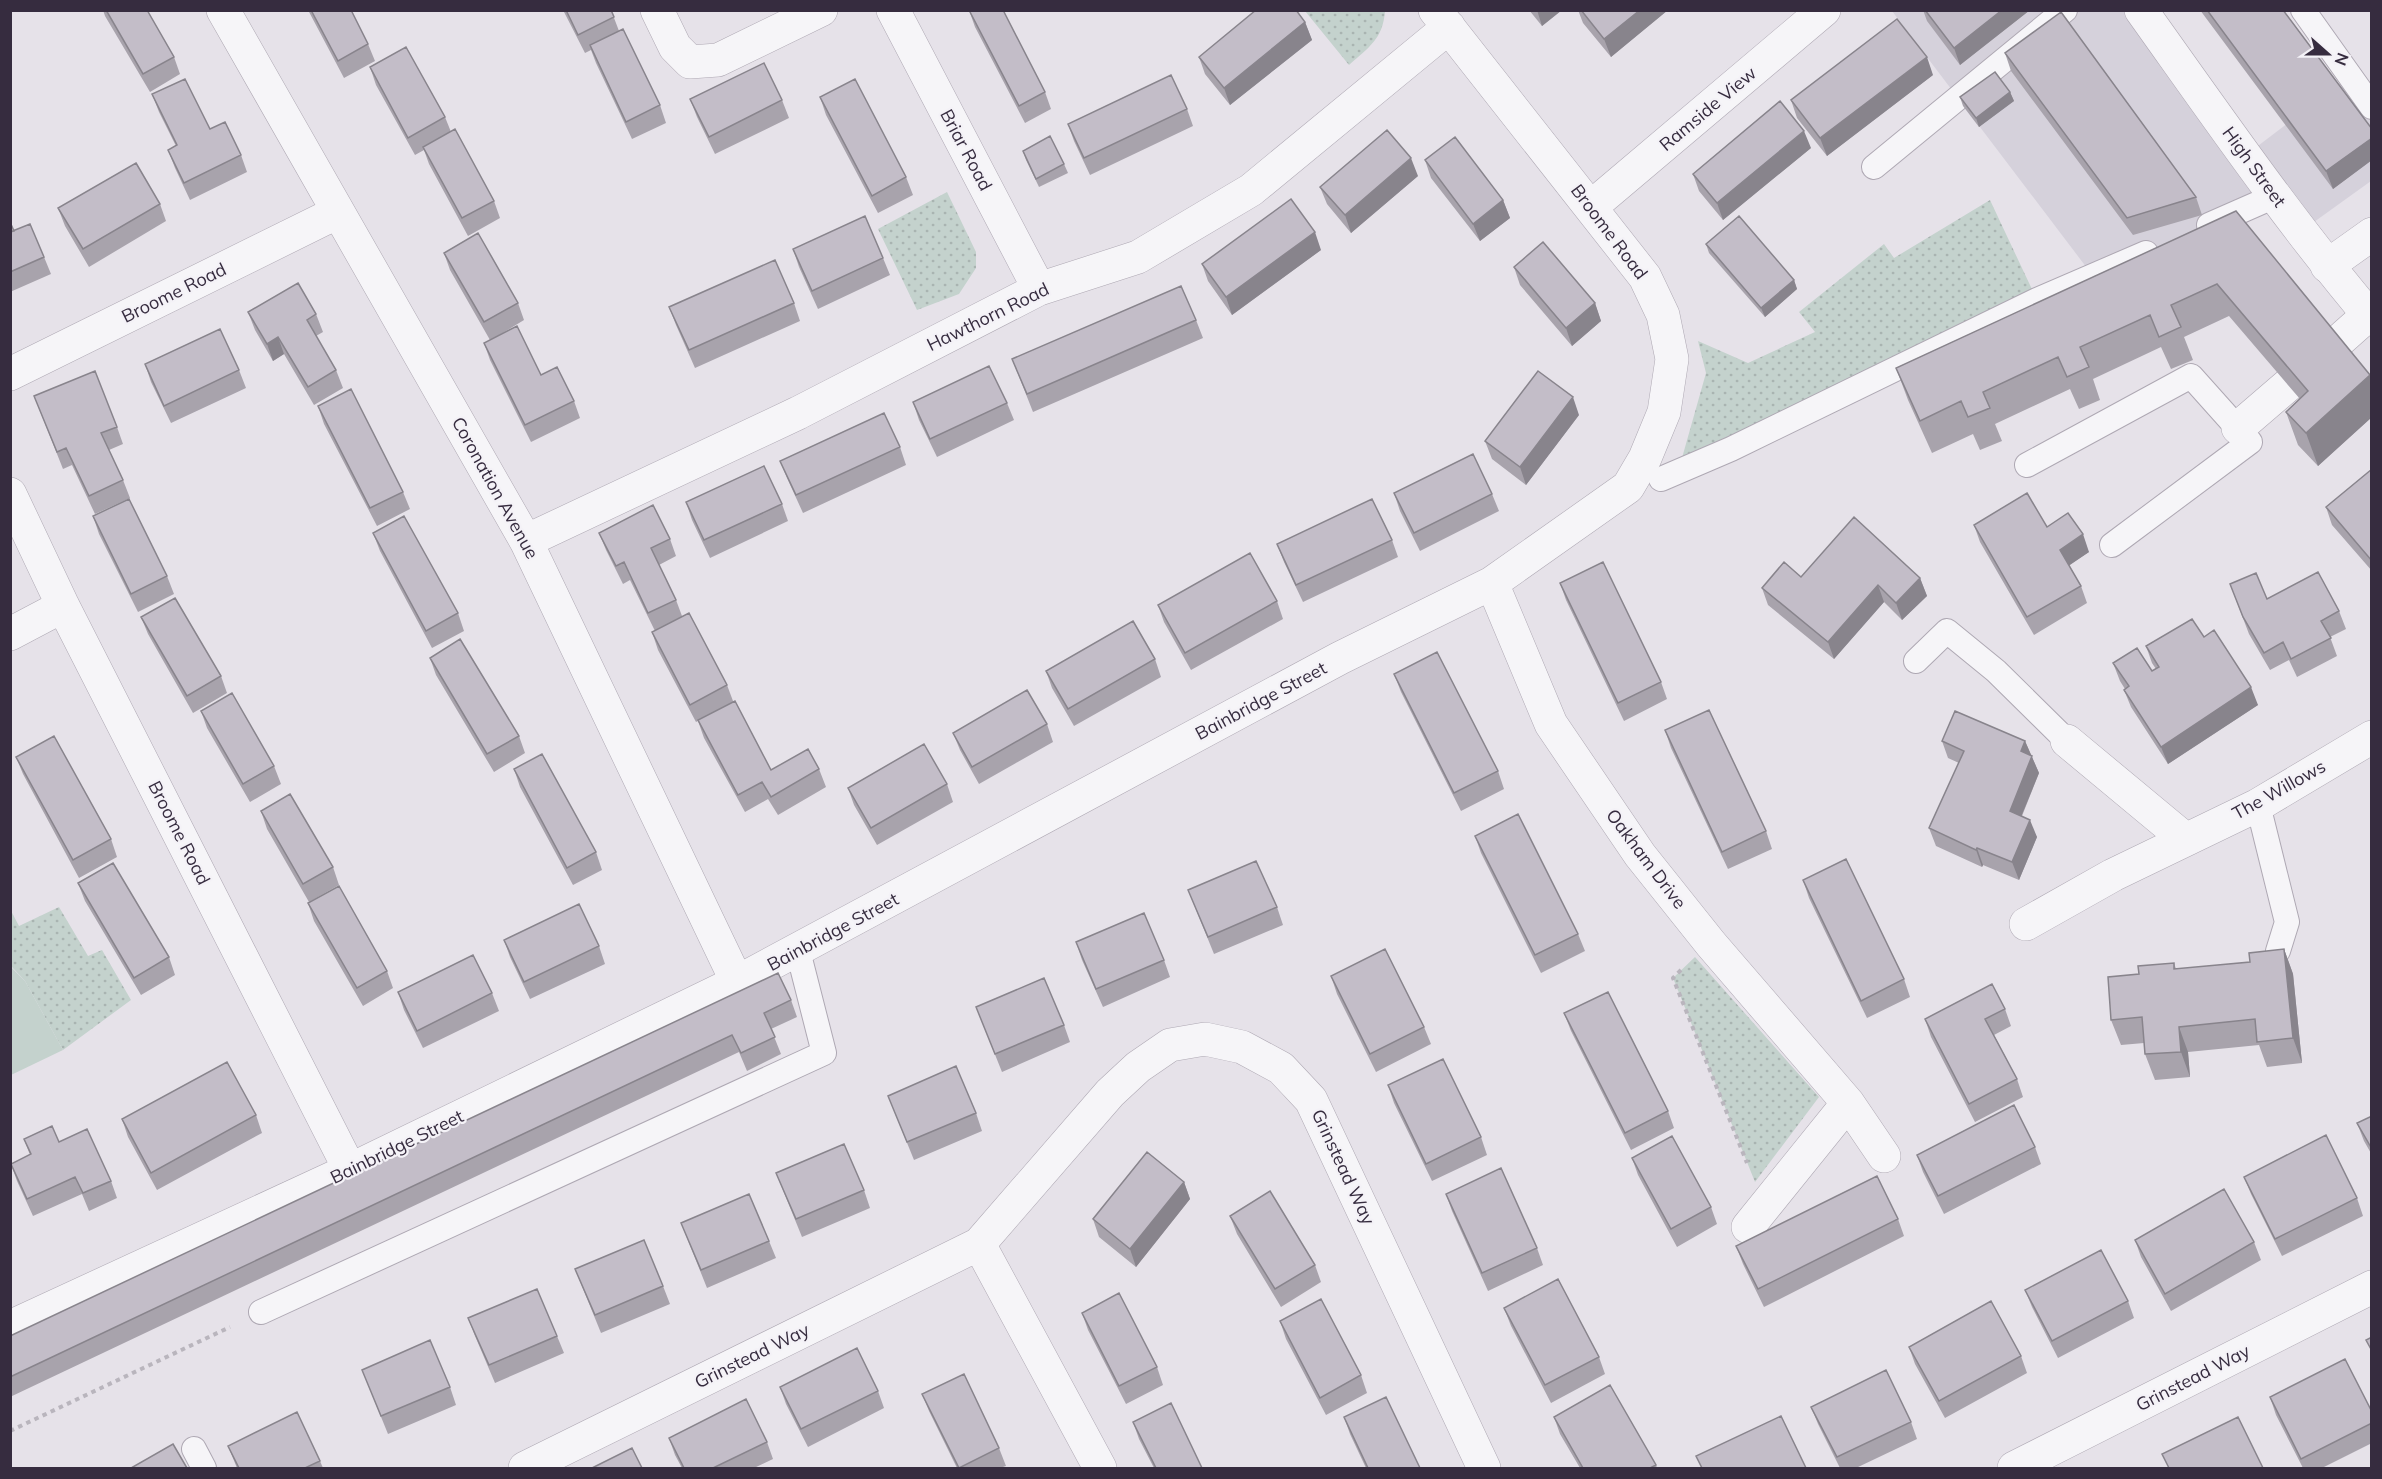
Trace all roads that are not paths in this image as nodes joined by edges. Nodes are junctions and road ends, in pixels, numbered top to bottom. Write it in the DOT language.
graph roads {
  1 [pos="223,10"];
  2 [pos="657,10"];
  3 [pos="822,10"];
  4 [pos="893,10"];
  5 [pos="1824,10"];
  6 [pos="2065,10"];
  7 [pos="2141,10"];
  8 [pos="2303,10"];
  9 [pos="1442,19"];
  10 [pos="2372,107"];
  11 [pos="1874,167"];
  12 [pos="2275,196"];
  13 [pos="1592,207"];
  14 [pos="338,212"];
  15 [pos="2372,234"];
  16 [pos="2327,266"];
  17 [pos="1039,289"];
  18 [pos="2370,317"];
  19 [pos="2332,347"];
  20 [pos="10,374"];
  21 [pos="2288,385"];
  22 [pos="2238,428"];
  23 [pos="2027,465"];
  24 [pos="1661,479"];
  25 [pos="1628,487"];
  26 [pos="10,494"];
  27 [pos="526,541"];
  28 [pos="2112,545"];
  29 [pos="1492,583"];
  30 [pos="63,606"];
  31 [pos="10,634"];
  32 [pos="1916,661"];
  33 [pos="2372,737"];
  34 [pos="2067,741"];
  35 [pos="2258,805"];
  36 [pos="2185,839"];
  37 [pos="2026,924"];
  38 [pos="798,951"];
  39 [pos="2278,951"];
  40 [pos="737,982"];
  41 [pos="1848,1103"];
  42 [pos="1884,1156"];
  43 [pos="351,1170"];
  44 [pos="1756,1217"];
  45 [pos="979,1244"];
  46 [pos="2372,1287"];
  47 [pos="261,1312"];
  48 [pos="10,1327"];
  49 [pos="525,1468"];
  50 [pos="1100,1468"];
  51 [pos="1484,1468"];
  52 [pos="2014,1468"];
  1 -- 14 [label="street, Coronation Avenue"];
  2 -- 3 [label="street"];
  4 -- 17 [label="street, Briar Road"];
  5 -- 13 [label="street, Ramside View"];
  6 -- 11 [label="lane"];
  7 -- 12 [label="street, High Street"];
  8 -- 10 [label="lane"];
  9 -- 13 [label="street, Broome Road"];
  9 -- 17 [label="street, Hawthorn Road"];
  12 -- 16 [label="street, High Street"];
  12 -- 24 [label="lane"];
  13 -- 25 [label="street, Broome Road"];
  14 -- 20 [label="street, Broome Road"];
  14 -- 27 [label="street, Coronation Avenue"];
  15 -- 16 [label="street"];
  16 -- 18 [label="street, High Street"];
  17 -- 27 [label="street, Hawthorn Road"];
  18 -- 19 [label="street"];
  21 -- 22 [label="street"];
  22 -- 23 [label="lane"];
  22 -- 28 [label="lane"];
  25 -- 29 [label="street, Bainbridge Street"];
  26 -- 30 [label="street, Broome Road"];
  27 -- 40 [label="street, Coronation Avenue"];
  29 -- 38 [label="street, Bainbridge Street"];
  29 -- 41 [label="street, Oakham Drive"];
  30 -- 31 [label="street"];
  30 -- 43 [label="street, Broome Road"];
  32 -- 34 [label="lane"];
  33 -- 35 [label="street, The Willows"];
  34 -- 36 [label="street"];
  35 -- 36 [label="street, The Willows"];
  35 -- 39 [label="lane"];
  36 -- 37 [label="street, The Willows"];
  38 -- 40 [label="street, Bainbridge Street"];
  38 -- 47 [label="lane"];
  40 -- 43 [label="street, Bainbridge Street"];
  41 -- 42 [label="street, Oakham Drive"];
  41 -- 44 [label="street"];
  43 -- 48 [label="street, Bainbridge Street"];
  45 -- 49 [label="street, Grinstead Way"];
  45 -- 50 [label="street"];
  45 -- 51 [label="street, Grinstead Way"];
  46 -- 52 [label="street, Grinstead Way"];
}
